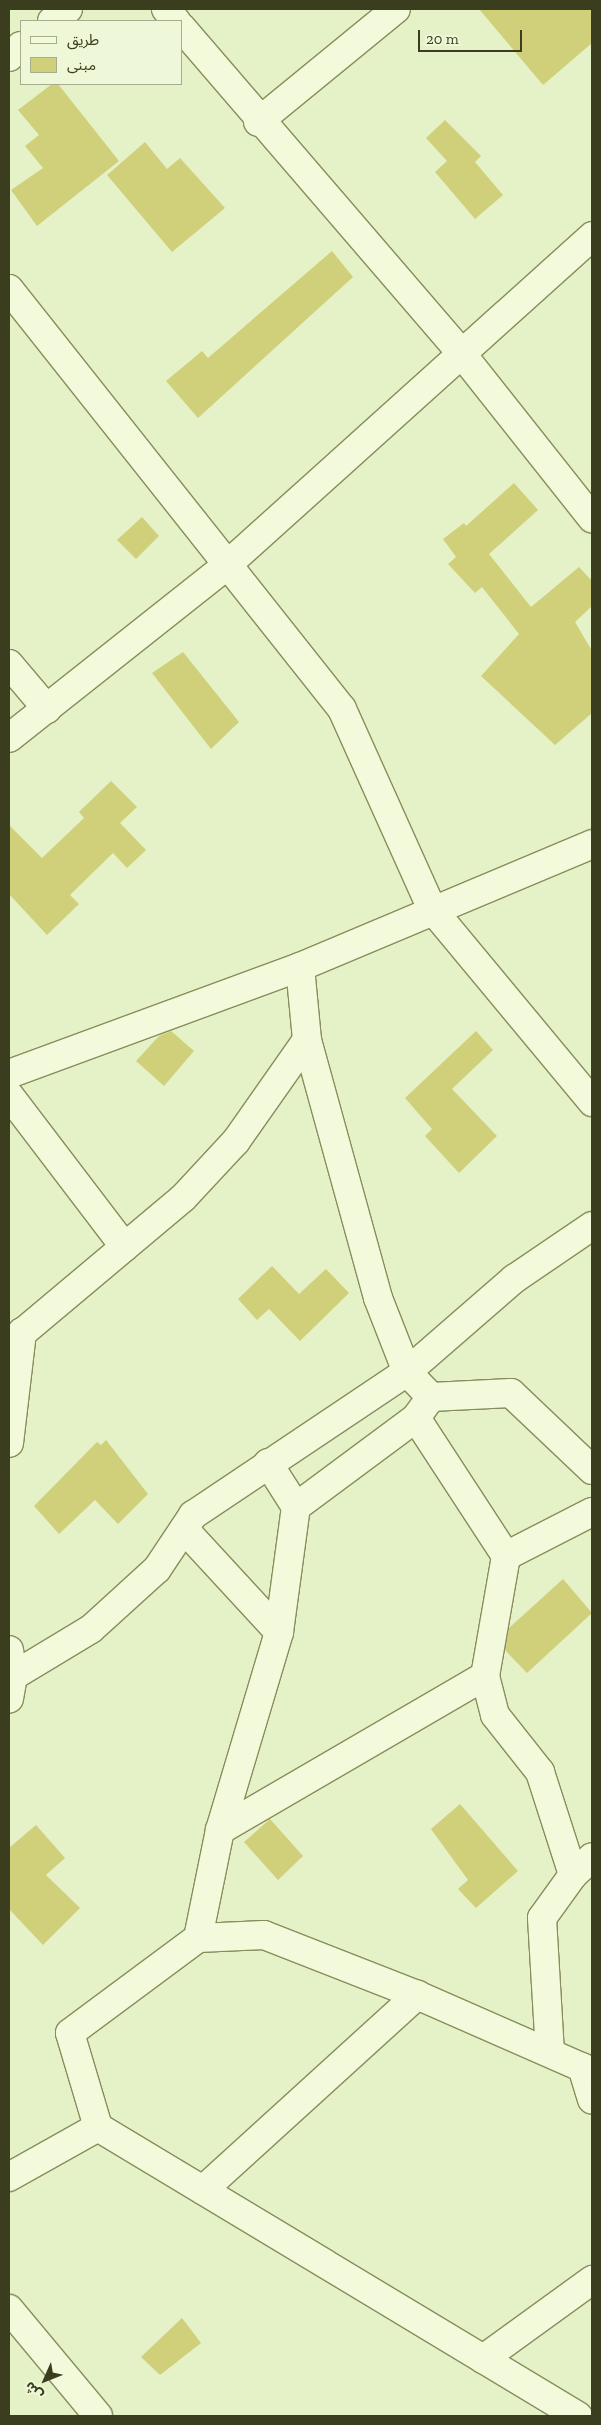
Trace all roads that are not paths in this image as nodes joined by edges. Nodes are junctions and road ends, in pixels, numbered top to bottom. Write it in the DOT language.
graph roads {
  1 [pos="68,9"];
  2 [pos="166,9"];
  3 [pos="396,9"];
  4 [pos="53,20"];
  5 [pos="175,20"];
  6 [pos="182,28"];
  7 [pos="20,47"];
  8 [pos="9,57"];
  9 [pos="258,122"];
  10 [pos="592,236"];
  11 [pos="9,289"];
  12 [pos="462,353"];
  13 [pos="592,518"];
  14 [pos="226,566"];
  15 [pos="9,664"];
  16 [pos="47,708"];
  17 [pos="9,738"];
  18 [pos="592,844"];
  19 [pos="432,909"];
  20 [pos="300,967"];
  21 [pos="307,1040"];
  22 [pos="9,1074"];
  23 [pos="9,1095"];
  24 [pos="592,1102"];
  25 [pos="592,1226"];
  26 [pos="125,1247"];
  27 [pos="16,1338"];
  28 [pos="407,1372"];
  29 [pos="423,1408"];
  30 [pos="9,1443"];
  31 [pos="268,1463"];
  32 [pos="592,1470"];
  33 [pos="296,1507"];
  34 [pos="592,1512"];
  35 [pos="184,1529"];
  36 [pos="506,1556"];
  37 [pos="279,1632"];
  38 [pos="10,1675"];
  39 [pos="485,1676"];
  40 [pos="220,1830"];
  41 [pos="592,1857"];
  42 [pos="573,1875"];
  43 [pos="198,1938"];
  44 [pos="417,1995"];
  45 [pos="550,2052"];
  46 [pos="587,2069"];
  47 [pos="592,2100"];
  48 [pos="98,2127"];
  49 [pos="9,2177"];
  50 [pos="203,2190"];
  51 [pos="592,2280"];
  52 [pos="9,2309"];
  53 [pos="483,2359"];
  54 [pos="98,2416"];
  55 [pos="578,2416"];
  1 -- 4 [label="street"];
  2 -- 5 [label="street"];
  3 -- 9 [label="street"];
  6 -- 9 [label="street"];
  7 -- 8 [label="street"];
  9 -- 12 [label="street"];
  10 -- 12 [label="street"];
  11 -- 14 [label="street"];
  12 -- 13 [label="street"];
  12 -- 14 [label="street"];
  14 -- 16 [label="street"];
  14 -- 19 [label="street"];
  15 -- 16 [label="street"];
  16 -- 17 [label="street"];
  18 -- 19 [label="street"];
  19 -- 20 [label="street"];
  19 -- 24 [label="street"];
  20 -- 21 [label="street"];
  20 -- 22 [label="street"];
  21 -- 26 [label="street"];
  21 -- 28 [label="street"];
  23 -- 26 [label="street"];
  25 -- 28 [label="street"];
  26 -- 27 [label="street"];
  27 -- 30 [label="street"];
  28 -- 29 [label="street"];
  28 -- 31 [label="street"];
  29 -- 32 [label="street"];
  29 -- 33 [label="street"];
  29 -- 36 [label="street"];
  31 -- 33 [label="street"];
  31 -- 35 [label="street"];
  33 -- 37 [label="street"];
  34 -- 36 [label="street"];
  35 -- 37 [label="street"];
  35 -- 38 [label="street"];
  36 -- 39 [label="street"];
  37 -- 40 [label="street"];
  39 -- 40 [label="street"];
  39 -- 42 [label="street"];
  40 -- 43 [label="street"];
  41 -- 42 [label="street"];
  42 -- 45 [label="street"];
  43 -- 44 [label="street"];
  43 -- 48 [label="street"];
  44 -- 45 [label="street"];
  44 -- 50 [label="street"];
  45 -- 46 [label="street"];
  46 -- 47 [label="street"];
  48 -- 49 [label="street"];
  48 -- 50 [label="street"];
  50 -- 53 [label="street"];
  51 -- 53 [label="street"];
  52 -- 54 [label="street"];
  53 -- 55 [label="street"];
}
